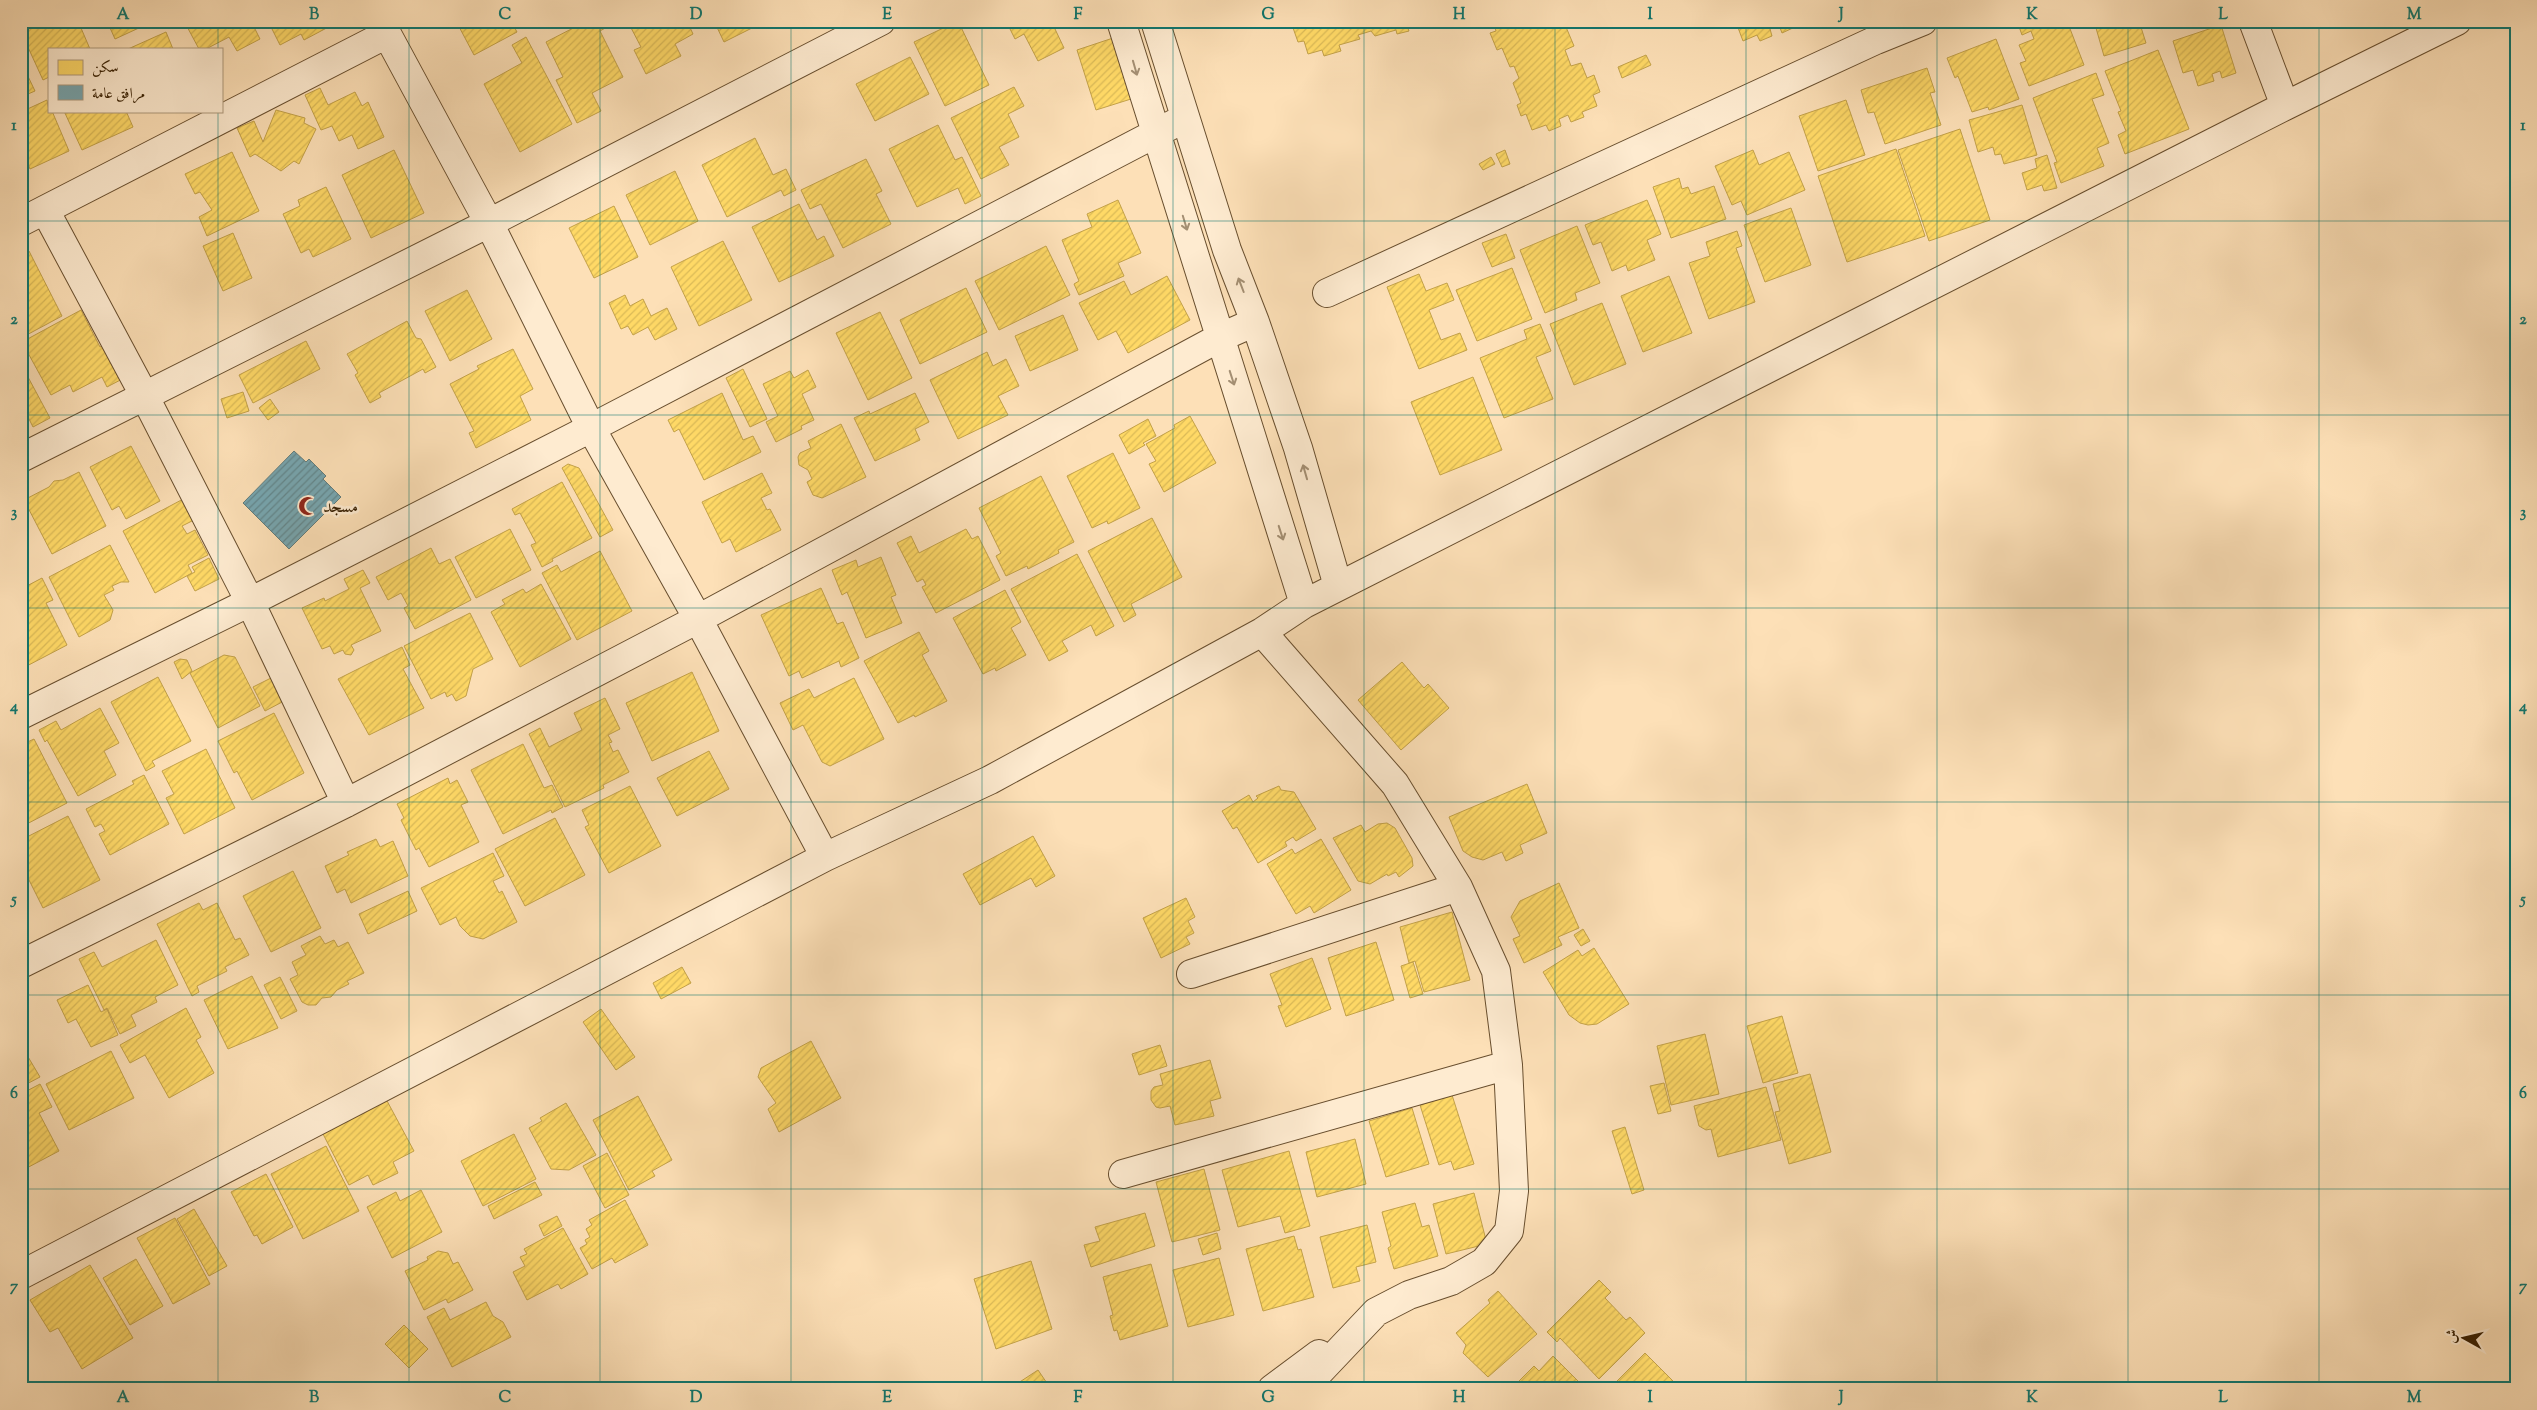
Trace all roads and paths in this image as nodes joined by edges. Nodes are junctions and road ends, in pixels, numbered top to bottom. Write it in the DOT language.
graph roads {
  1 [pos="881,21"];
  2 [pos="1121,21"];
  3 [pos="1156,21"];
  4 [pos="1923,21"];
  5 [pos="2252,21"];
  6 [pos="2458,21"];
  7 [pos="383,28"];
  8 [pos="1873,31"];
  9 [pos="2285,106"];
  10 [pos="1185,118"];
  11 [pos="1155,134"];
  12 [pos="33,216"];
  13 [pos="489,223"];
  14 [pos="1328,294"];
  15 [pos="1255,322"];
  16 [pos="1219,338"];
  17 [pos="144,396"];
  18 [pos="591,428"];
  19 [pos="21,458"];
  20 [pos="1338,586"];
  21 [pos="250,602"];
  22 [pos="1304,604"];
  23 [pos="698,619"];
  24 [pos="1262,632"];
  25 [pos="21,715"];
  26 [pos="346,804"];
  27 [pos="824,857"];
  28 [pos="1458,887"];
  29 [pos="21,964"];
  30 [pos="1191,974"];
  31 [pos="1508,1065"];
  32 [pos="1123,1174"];
  33 [pos="21,1275"];
  34 [pos="1376,1312"];
  35 [pos="1272,1389"];
  36 [pos="1303,1389"];
  1 -- 13 [label="street"];
  2 -- 11 [label="street, one-way"];
  3 -- 10 [label="street"];
  4 -- 8 [label="street"];
  5 -- 9 [label="street"];
  6 -- 9 [label="street"];
  7 -- 12 [label="street"];
  7 -- 13 [label="street"];
  8 -- 14 [label="street"];
  9 -- 20 [label="street"];
  10 -- 11 [label="street"];
  15 -- 10 [label="street, one-way"];
  11 -- 16 [label="street, one-way"];
  11 -- 18 [label="street"];
  12 -- 17 [label="street"];
  13 -- 17 [label="street"];
  13 -- 18 [label="street"];
  15 -- 16 [label="street"];
  20 -- 15 [label="street, one-way"];
  16 -- 22 [label="street, one-way"];
  16 -- 23 [label="street"];
  17 -- 19 [label="street"];
  17 -- 21 [label="street"];
  18 -- 21 [label="street"];
  18 -- 23 [label="street"];
  20 -- 22 [label="street"];
  21 -- 25 [label="street"];
  21 -- 26 [label="street"];
  22 -- 24 [label="street"];
  23 -- 26 [label="street"];
  23 -- 27 [label="street"];
  24 -- 27 [label="street"];
  24 -- 28 [label="street"];
  26 -- 29 [label="street"];
  27 -- 33 [label="street"];
  28 -- 30 [label="street"];
  28 -- 31 [label="street"];
  31 -- 32 [label="street"];
  31 -- 34 [label="street"];
  34 -- 35 [label="street"];
  34 -- 36 [label="street"];
}
